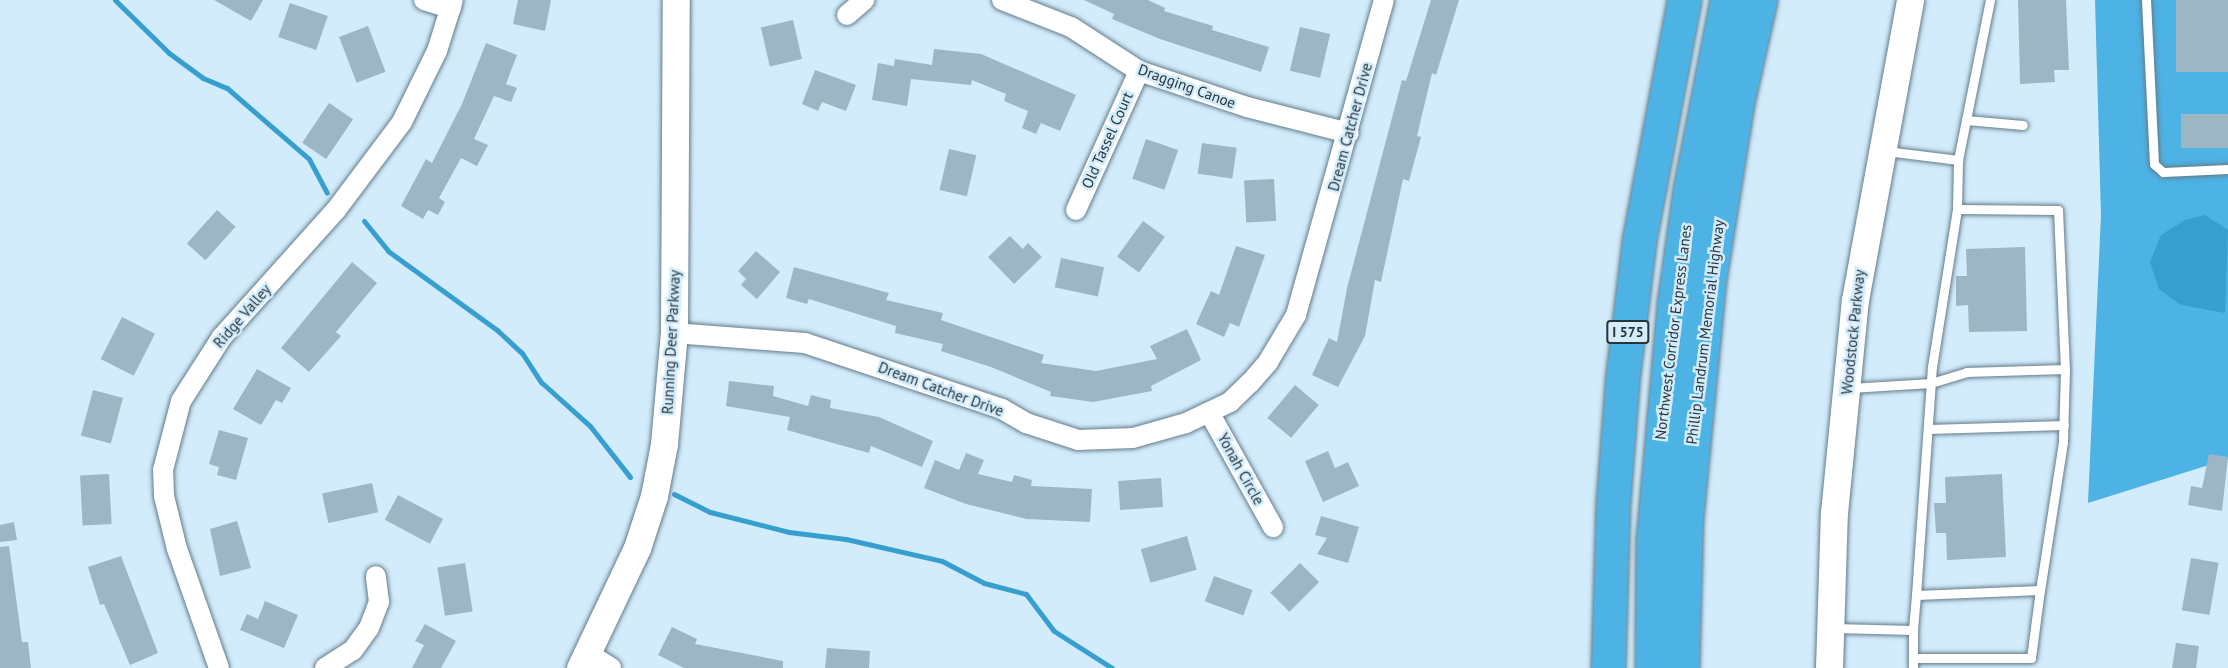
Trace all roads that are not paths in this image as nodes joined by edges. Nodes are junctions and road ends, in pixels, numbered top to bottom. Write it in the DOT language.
graph roads {
  1 [pos="424,0"];
  2 [pos="676,0"];
  3 [pos="864,0"];
  4 [pos="1002,0"];
  5 [pos="1384,0"];
  6 [pos="1684,0"];
  7 [pos="1726,0"];
  8 [pos="1760,0"];
  9 [pos="1910,0"];
  10 [pos="1990,0"];
  11 [pos="2146,0"];
  12 [pos="452,4"];
  13 [pos="848,15"];
  14 [pos="1139,70"];
  15 [pos="1966,120"];
  16 [pos="2023,125"];
  17 [pos="1349,133"];
  18 [pos="1882,151"];
  19 [pos="1958,160"];
  20 [pos="2228,170"];
  21 [pos="1957,209"];
  22 [pos="1076,210"];
  23 [pos="674,333"];
  24 [pos="2065,369"];
  25 [pos="1931,383"];
  26 [pos="1848,388"];
  27 [pos="1209,412"];
  28 [pos="2064,425"];
  29 [pos="1928,429"];
  30 [pos="1273,526"];
  31 [pos="376,576"];
  32 [pos="2040,590"];
  33 [pos="1916,595"];
  34 [pos="1832,628"];
  35 [pos="1913,630"];
  36 [pos="593,663"];
  37 [pos="1913,663"];
  38 [pos="2030,663"];
  39 [pos="219,668"];
  40 [pos="326,668"];
  41 [pos="1608,668"];
  42 [pos="1652,668"];
  43 [pos="1682,668"];
  44 [pos="1829,668"];
  1 -- 12 [label="street"];
  2 -- 23 [label="main road, Running Deer Parkway"];
  3 -- 13 [label="street"];
  4 -- 14 [label="street, Dragging Canoe"];
  5 -- 17 [label="street, Dream Catcher Drive"];
  6 -- 41 [label="highway, I 575"];
  7 -- 42 [label="highway, Northwest Corridor Express Lanes"];
  8 -- 43 [label="highway, Phillip Landrum Memorial Highway"];
  9 -- 18 [label="main road, Woodstock Parkway"];
  10 -- 15 [label="lane"];
  11 -- 20 [label="lane"];
  12 -- 39 [label="street, Ridge Valley"];
  14 -- 17 [label="street, Dragging Canoe"];
  14 -- 22 [label="street, Old Tassel Court"];
  15 -- 16 [label="lane"];
  15 -- 19 [label="lane"];
  17 -- 27 [label="street, Dream Catcher Drive"];
  18 -- 19 [label="lane"];
  18 -- 26 [label="main road, Woodstock Parkway"];
  19 -- 21 [label="lane"];
  21 -- 24 [label="lane"];
  21 -- 25 [label="lane"];
  23 -- 27 [label="street, Dream Catcher Drive"];
  23 -- 36 [label="main road, Running Deer Parkway"];
  24 -- 25 [label="lane"];
  24 -- 28 [label="lane"];
  25 -- 26 [label="lane"];
  25 -- 29 [label="lane"];
  26 -- 34 [label="main road, Woodstock Parkway"];
  27 -- 30 [label="street, Yonah Circle"];
  28 -- 29 [label="lane"];
  28 -- 32 [label="lane"];
  29 -- 33 [label="lane"];
  31 -- 40 [label="street"];
  32 -- 33 [label="lane"];
  32 -- 38 [label="lane"];
  33 -- 35 [label="lane"];
  34 -- 35 [label="lane"];
  34 -- 44 [label="main road, Woodstock Parkway"];
  35 -- 37 [label="lane"];
  37 -- 38 [label="lane"];
}
